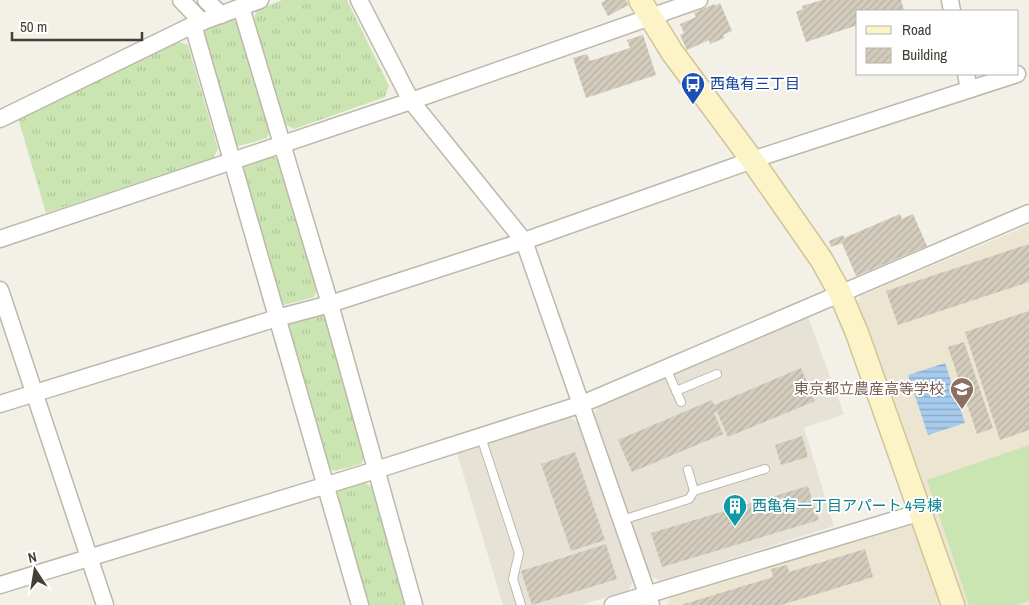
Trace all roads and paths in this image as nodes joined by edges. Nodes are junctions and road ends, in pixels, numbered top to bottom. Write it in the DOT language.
graph roads {
  1 [pos="181,0"];
  2 [pos="206,0"];
  3 [pos="260,0"];
  4 [pos="359,0"];
  5 [pos="699,0"];
  6 [pos="241,7"];
  7 [pos="644,8"];
  8 [pos="221,15"];
  9 [pos="197,24"];
  10 [pos="1011,75"];
  11 [pos="967,81"];
  12 [pos="411,101"];
  13 [pos="0,119"];
  14 [pos="282,144"];
  15 [pos="752,160"];
  16 [pos="231,161"];
  17 [pos="1029,213"];
  18 [pos="0,239"];
  19 [pos="524,240"];
  20 [pos="0,290"];
  21 [pos="840,294"];
  22 [pos="330,304"];
  23 [pos="277,318"];
  24 [pos="666,368"];
  25 [pos="717,374"];
  26 [pos="676,391"];
  27 [pos="35,394"];
  28 [pos="681,402"];
  29 [pos="0,404"];
  30 [pos="582,404"];
  31 [pos="481,437"];
  32 [pos="376,470"];
  33 [pos="688,470"];
  34 [pos="765,470"];
  35 [pos="326,485"];
  36 [pos="694,491"];
  37 [pos="921,512"];
  38 [pos="622,520"];
  39 [pos="89,557"];
  40 [pos="0,585"];
  41 [pos="649,600"];
  42 [pos="105,605"];
  43 [pos="360,605"];
  44 [pos="414,605"];
  45 [pos="521,605"];
  46 [pos="614,605"];
  47 [pos="953,605"];
  1 -- 9 [label="street"];
  2 -- 8 [label="street"];
  3 -- 6 [label="street"];
  4 -- 12 [label="street"];
  5 -- 7 [label="street"];
  6 -- 8 [label="street"];
  6 -- 14 [label="street"];
  7 -- 12 [label="street"];
  7 -- 15 [label="street"];
  8 -- 9 [label="street"];
  9 -- 13 [label="street"];
  9 -- 16 [label="street"];
  10 -- 11 [label="street"];
  11 -- 15 [label="street"];
  12 -- 14 [label="street"];
  12 -- 19 [label="street"];
  14 -- 16 [label="street"];
  14 -- 22 [label="street"];
  15 -- 19 [label="street"];
  15 -- 21 [label="street"];
  16 -- 18 [label="street"];
  16 -- 23 [label="street"];
  17 -- 21 [label="street"];
  19 -- 22 [label="street"];
  19 -- 30 [label="street"];
  20 -- 27 [label="street"];
  21 -- 24 [label="street"];
  21 -- 37 [label="street"];
  22 -- 23 [label="street"];
  22 -- 32 [label="street"];
  23 -- 27 [label="street"];
  23 -- 35 [label="street"];
  24 -- 26 [label="lane"];
  24 -- 30 [label="street"];
  25 -- 26 [label="lane"];
  26 -- 28 [label="lane"];
  27 -- 29 [label="street"];
  27 -- 39 [label="street"];
  30 -- 31 [label="street"];
  30 -- 38 [label="street"];
  31 -- 32 [label="street"];
  31 -- 45 [label="lane"];
  32 -- 35 [label="street"];
  32 -- 44 [label="street"];
  33 -- 36 [label="lane"];
  34 -- 36 [label="lane"];
  35 -- 39 [label="street"];
  35 -- 43 [label="street"];
  36 -- 38 [label="lane"];
  37 -- 41 [label="street"];
  37 -- 47 [label="street"];
  38 -- 41 [label="street"];
  39 -- 40 [label="street"];
  39 -- 42 [label="street"];
  41 -- 46 [label="street"];
}
